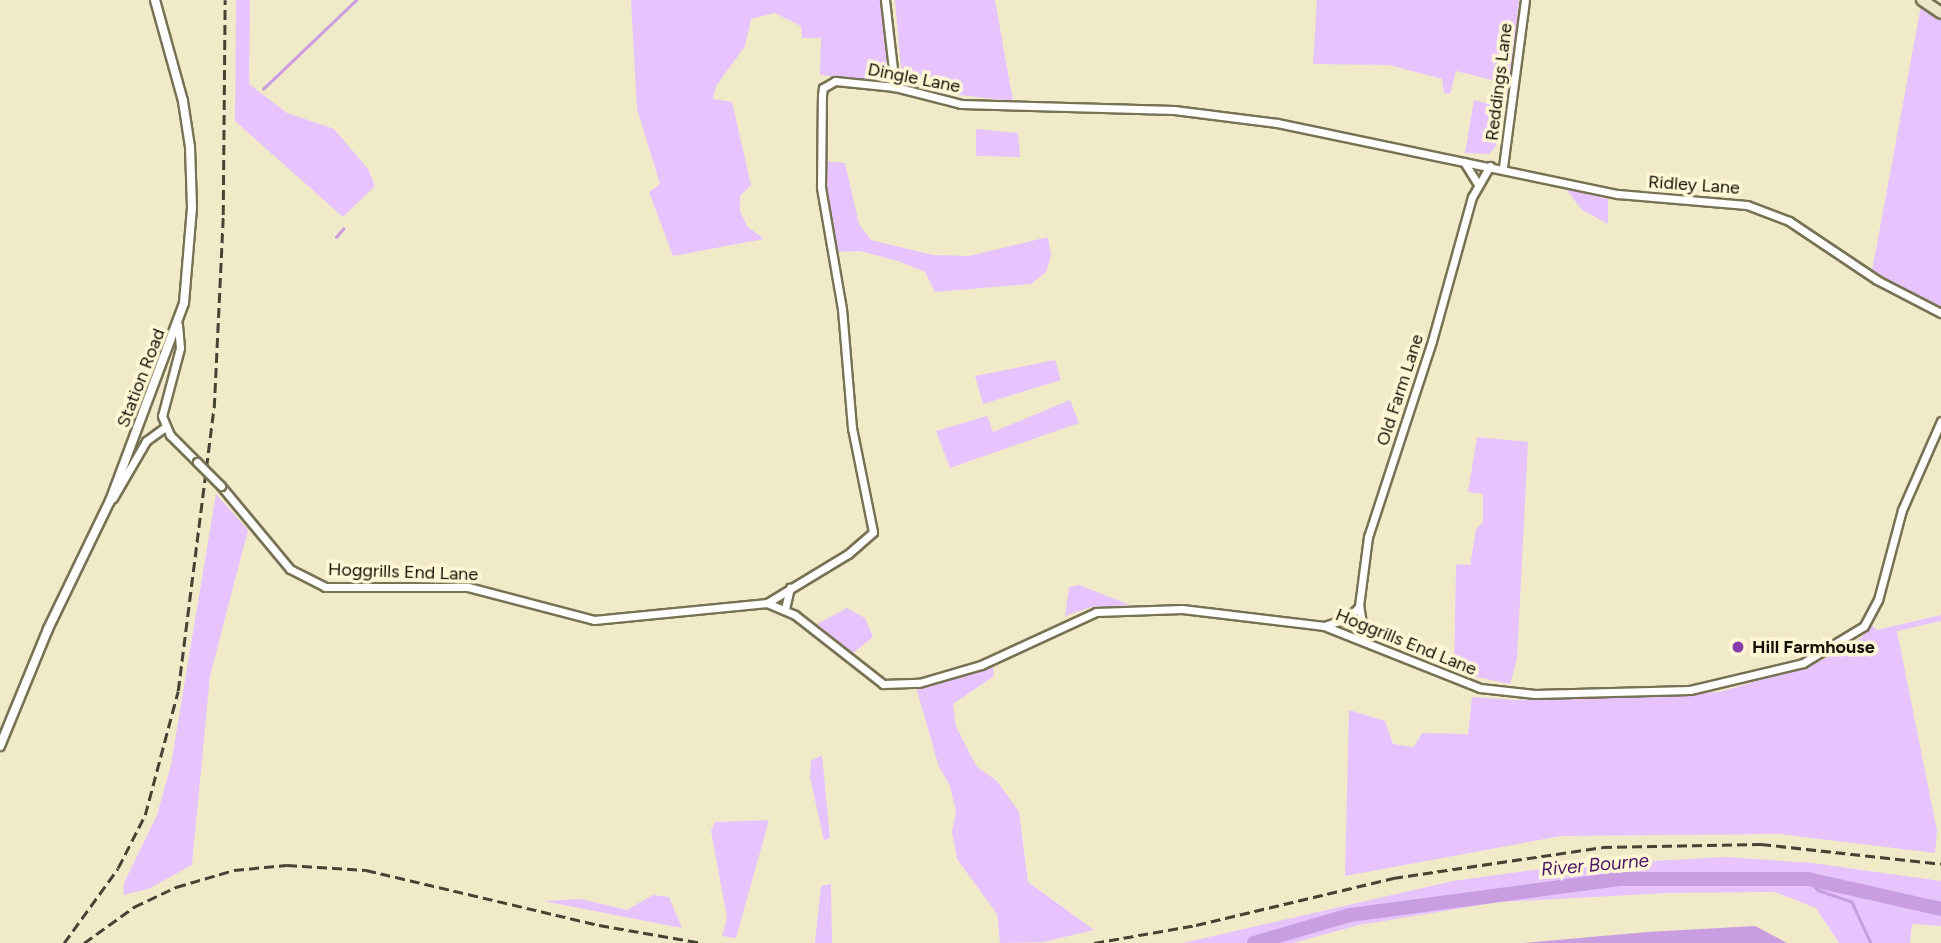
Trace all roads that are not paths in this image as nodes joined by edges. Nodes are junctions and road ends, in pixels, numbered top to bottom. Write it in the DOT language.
graph roads {
  1 [pos="155,0"];
  2 [pos="884,0"];
  3 [pos="1525,0"];
  4 [pos="1922,0"];
  5 [pos="1941,13"];
  6 [pos="895,87"];
  7 [pos="1464,162"];
  8 [pos="1490,166"];
  9 [pos="1503,167"];
  10 [pos="1477,183"];
  11 [pos="1941,313"];
  12 [pos="178,326"];
  13 [pos="1941,421"];
  14 [pos="165,427"];
  15 [pos="110,501"];
  16 [pos="790,588"];
  17 [pos="767,603"];
  18 [pos="1359,606"];
  19 [pos="785,609"];
  20 [pos="1324,626"];
  21 [pos="1365,642"];
  22 [pos="0,746"];
  1 -- 12 [label="street, Station Road"];
  2 -- 6 [label="street"];
  3 -- 9 [label="street, Reddings Lane"];
  4 -- 5 [label="main road"];
  6 -- 7 [label="street, Dingle Lane"];
  6 -- 16 [label="street, Dingle Lane"];
  7 -- 8 [label="street, Dingle Lane"];
  7 -- 10 [label="street"];
  8 -- 9 [label="street, Dingle Lane"];
  8 -- 10 [label="street, Old Farm Lane"];
  9 -- 11 [label="street, Ridley Lane"];
  10 -- 18 [label="street, Old Farm Lane"];
  12 -- 14 [label="street"];
  12 -- 15 [label="street, Station Road"];
  13 -- 21 [label="street, Hoggrills End Lane"];
  14 -- 15 [label="street"];
  14 -- 17 [label="street, Hoggrills End Lane, bridge"];
  15 -- 22 [label="street, Station Road"];
  16 -- 17 [label="street, Dingle Lane"];
  16 -- 19 [label="street"];
  17 -- 19 [label="street"];
  18 -- 20 [label="street"];
  18 -- 21 [label="street, Old Farm Lane"];
  19 -- 20 [label="street, Hoggrills End Lane"];
  20 -- 21 [label="street, Hoggrills End Lane"];
}
